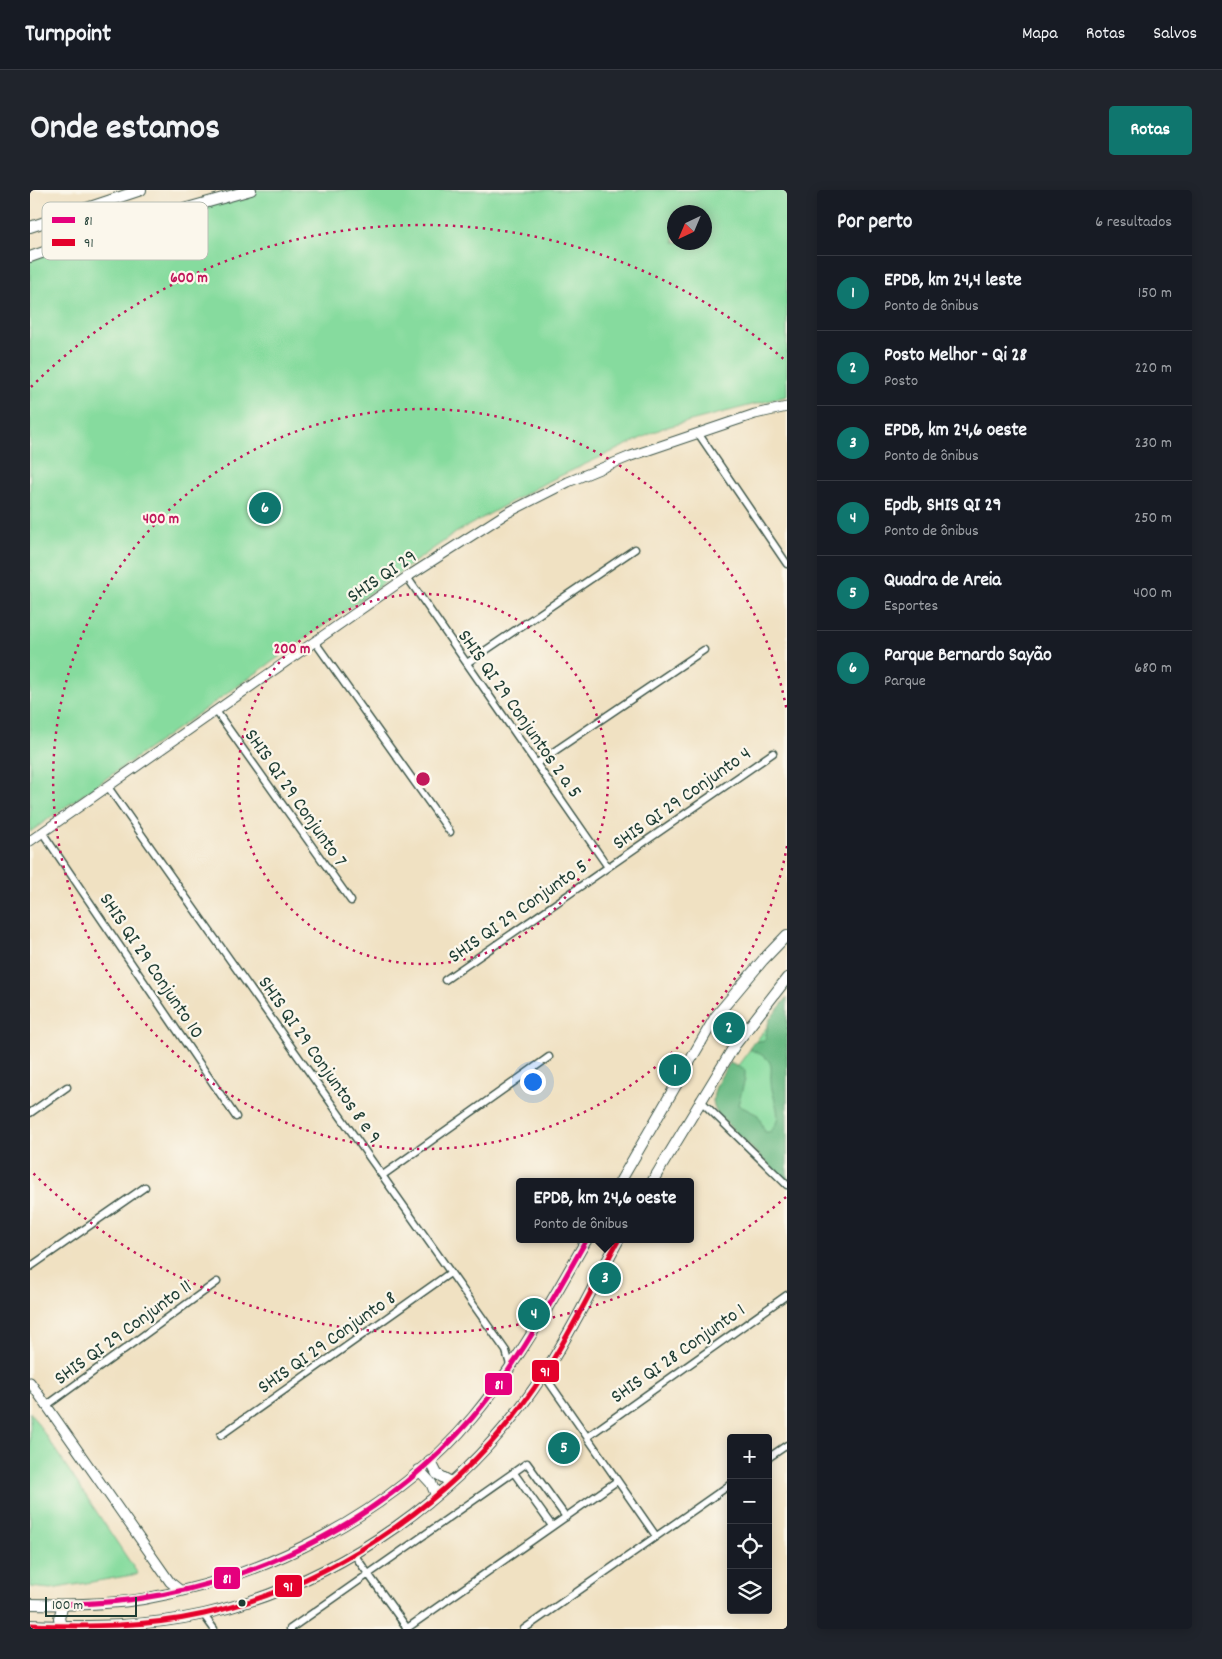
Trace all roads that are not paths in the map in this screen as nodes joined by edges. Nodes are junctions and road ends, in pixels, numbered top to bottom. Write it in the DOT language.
graph roads {
  1 [pos="141,190"];
  2 [pos="252,190"];
  3 [pos="105,202"];
  4 [pos="208,202"];
  5 [pos="42,223"];
  6 [pos="30,227"];
  7 [pos="42,253"];
  8 [pos="30,257"];
  9 [pos="787,407"];
  10 [pos="698,433"];
  11 [pos="635,548"];
  12 [pos="787,564"];
  13 [pos="407,577"];
  14 [pos="315,642"];
  15 [pos="704,650"];
  16 [pos="467,663"];
  17 [pos="216,711"];
  18 [pos="773,753"];
  19 [pos="537,763"];
  20 [pos="108,787"];
  21 [pos="42,832"];
  22 [pos="450,832"];
  23 [pos="30,841"];
  24 [pos="608,867"];
  25 [pos="351,901"];
  26 [pos="787,935"];
  27 [pos="787,978"];
  28 [pos="445,980"];
  29 [pos="549,1057"];
  30 [pos="67,1086"];
  31 [pos="700,1100"];
  32 [pos="30,1113"];
  33 [pos="236,1117"];
  34 [pos="383,1175"];
  35 [pos="622,1178"];
  36 [pos="654,1178"];
  37 [pos="787,1185"];
  38 [pos="145,1187"];
  39 [pos="585,1243"];
  40 [pos="617,1243"];
  41 [pos="30,1267"];
  42 [pos="450,1273"];
  43 [pos="217,1282"];
  44 [pos="787,1295"];
  45 [pos="506,1351"];
  46 [pos="518,1354"];
  47 [pos="510,1365"];
  48 [pos="544,1375"];
  49 [pos="30,1382"];
  50 [pos="46,1406"];
  51 [pos="221,1435"];
  52 [pos="586,1437"];
  53 [pos="787,1445"];
  54 [pos="772,1455"];
  55 [pos="430,1460"];
  56 [pos="419,1470"];
  57 [pos="514,1473"];
  58 [pos="617,1481"];
  59 [pos="450,1482"];
  60 [pos="727,1487"];
  61 [pos="436,1495"];
  62 [pos="566,1517"];
  63 [pos="552,1526"];
  64 [pos="656,1536"];
  65 [pos="355,1555"];
  66 [pos="368,1574"];
  67 [pos="170,1582"];
  68 [pos="180,1590"];
  69 [pos="169,1593"];
  70 [pos="30,1604"];
  71 [pos="63,1604"];
  72 [pos="204,1614"];
  73 [pos="30,1625"];
  74 [pos="61,1626"];
  75 [pos="214,1629"];
  76 [pos="290,1629"];
  77 [pos="406,1629"];
  78 [pos="524,1629"];
  1 -- 3 [label="main road"];
  2 -- 4 [label="main road"];
  5 -- 6 [label="main road"];
  7 -- 8 [label="main road"];
  9 -- 10 [label="street, SHIS QI 29"];
  10 -- 12 [label="street"];
  10 -- 13 [label="street, SHIS QI 29"];
  11 -- 16 [label="street"];
  13 -- 14 [label="street, SHIS QI 29"];
  13 -- 16 [label="street, SHIS QI 29 Conjuntos 2 a 5"];
  14 -- 17 [label="street, SHIS QI 29"];
  14 -- 22 [label="street"];
  15 -- 19 [label="street"];
  16 -- 19 [label="street, SHIS QI 29 Conjuntos 2 a 5"];
  17 -- 20 [label="street, SHIS QI 29"];
  17 -- 25 [label="street, SHIS QI 29 Conjunto 7"];
  18 -- 24 [label="street, SHIS QI 29 Conjunto 4"];
  19 -- 24 [label="street, SHIS QI 29 Conjuntos 2 a 5"];
  20 -- 21 [label="street, SHIS QI 29"];
  20 -- 34 [label="street, SHIS QI 29 Conjuntos 8 e 9"];
  21 -- 23 [label="street, SHIS QI 29"];
  21 -- 33 [label="street, SHIS QI 29 Conjunto 10"];
  24 -- 28 [label="street, SHIS QI 29 Conjunto 5"];
  26 -- 35 [label="main road"];
  27 -- 31 [label="main road"];
  29 -- 34 [label="street"];
  30 -- 32 [label="street"];
  31 -- 36 [label="main road"];
  31 -- 37 [label="street"];
  34 -- 42 [label="street, SHIS QI 29 Conjuntos 8 e 9"];
  38 -- 41 [label="street"];
  39 -- 46 [label="main road"];
  40 -- 48 [label="main road"];
  42 -- 45 [label="street, SHIS QI 29 Conjuntos 8 e 9"];
  42 -- 51 [label="street, SHIS QI 29 Conjunto 8"];
  43 -- 50 [label="street, SHIS QI 29 Conjunto 11"];
  44 -- 52 [label="street, SHIS QI 28 Conjunto 1"];
  45 -- 46 [label="street"];
  45 -- 47 [label="street, SHIS QI 29 Conjuntos 8 e 9"];
  46 -- 47 [label="main road"];
  47 -- 55 [label="main road"];
  48 -- 52 [label="street"];
  48 -- 59 [label="main road"];
  49 -- 50 [label="street"];
  50 -- 67 [label="street"];
  52 -- 58 [label="street"];
  53 -- 54 [label="street"];
  55 -- 56 [label="main road"];
  55 -- 59 [label="main road"];
  56 -- 61 [label="main road"];
  56 -- 68 [label="main road"];
  57 -- 62 [label="street"];
  57 -- 63 [label="street"];
  57 -- 66 [label="street"];
  58 -- 62 [label="street"];
  58 -- 64 [label="street"];
  59 -- 61 [label="main road"];
  60 -- 64 [label="street"];
  61 -- 65 [label="main road"];
  62 -- 63 [label="street"];
  63 -- 77 [label="street"];
  64 -- 78 [label="street"];
  65 -- 66 [label="street"];
  65 -- 72 [label="main road"];
  66 -- 76 [label="street"];
  66 -- 77 [label="street"];
  67 -- 68 [label="street"];
  67 -- 69 [label="street"];
  68 -- 69 [label="main road"];
  69 -- 71 [label="main road"];
  70 -- 71 [label="main road"];
  71 -- 74 [label="main road"];
  72 -- 74 [label="main road"];
  72 -- 75 [label="street"];
  73 -- 74 [label="main road"];
}
